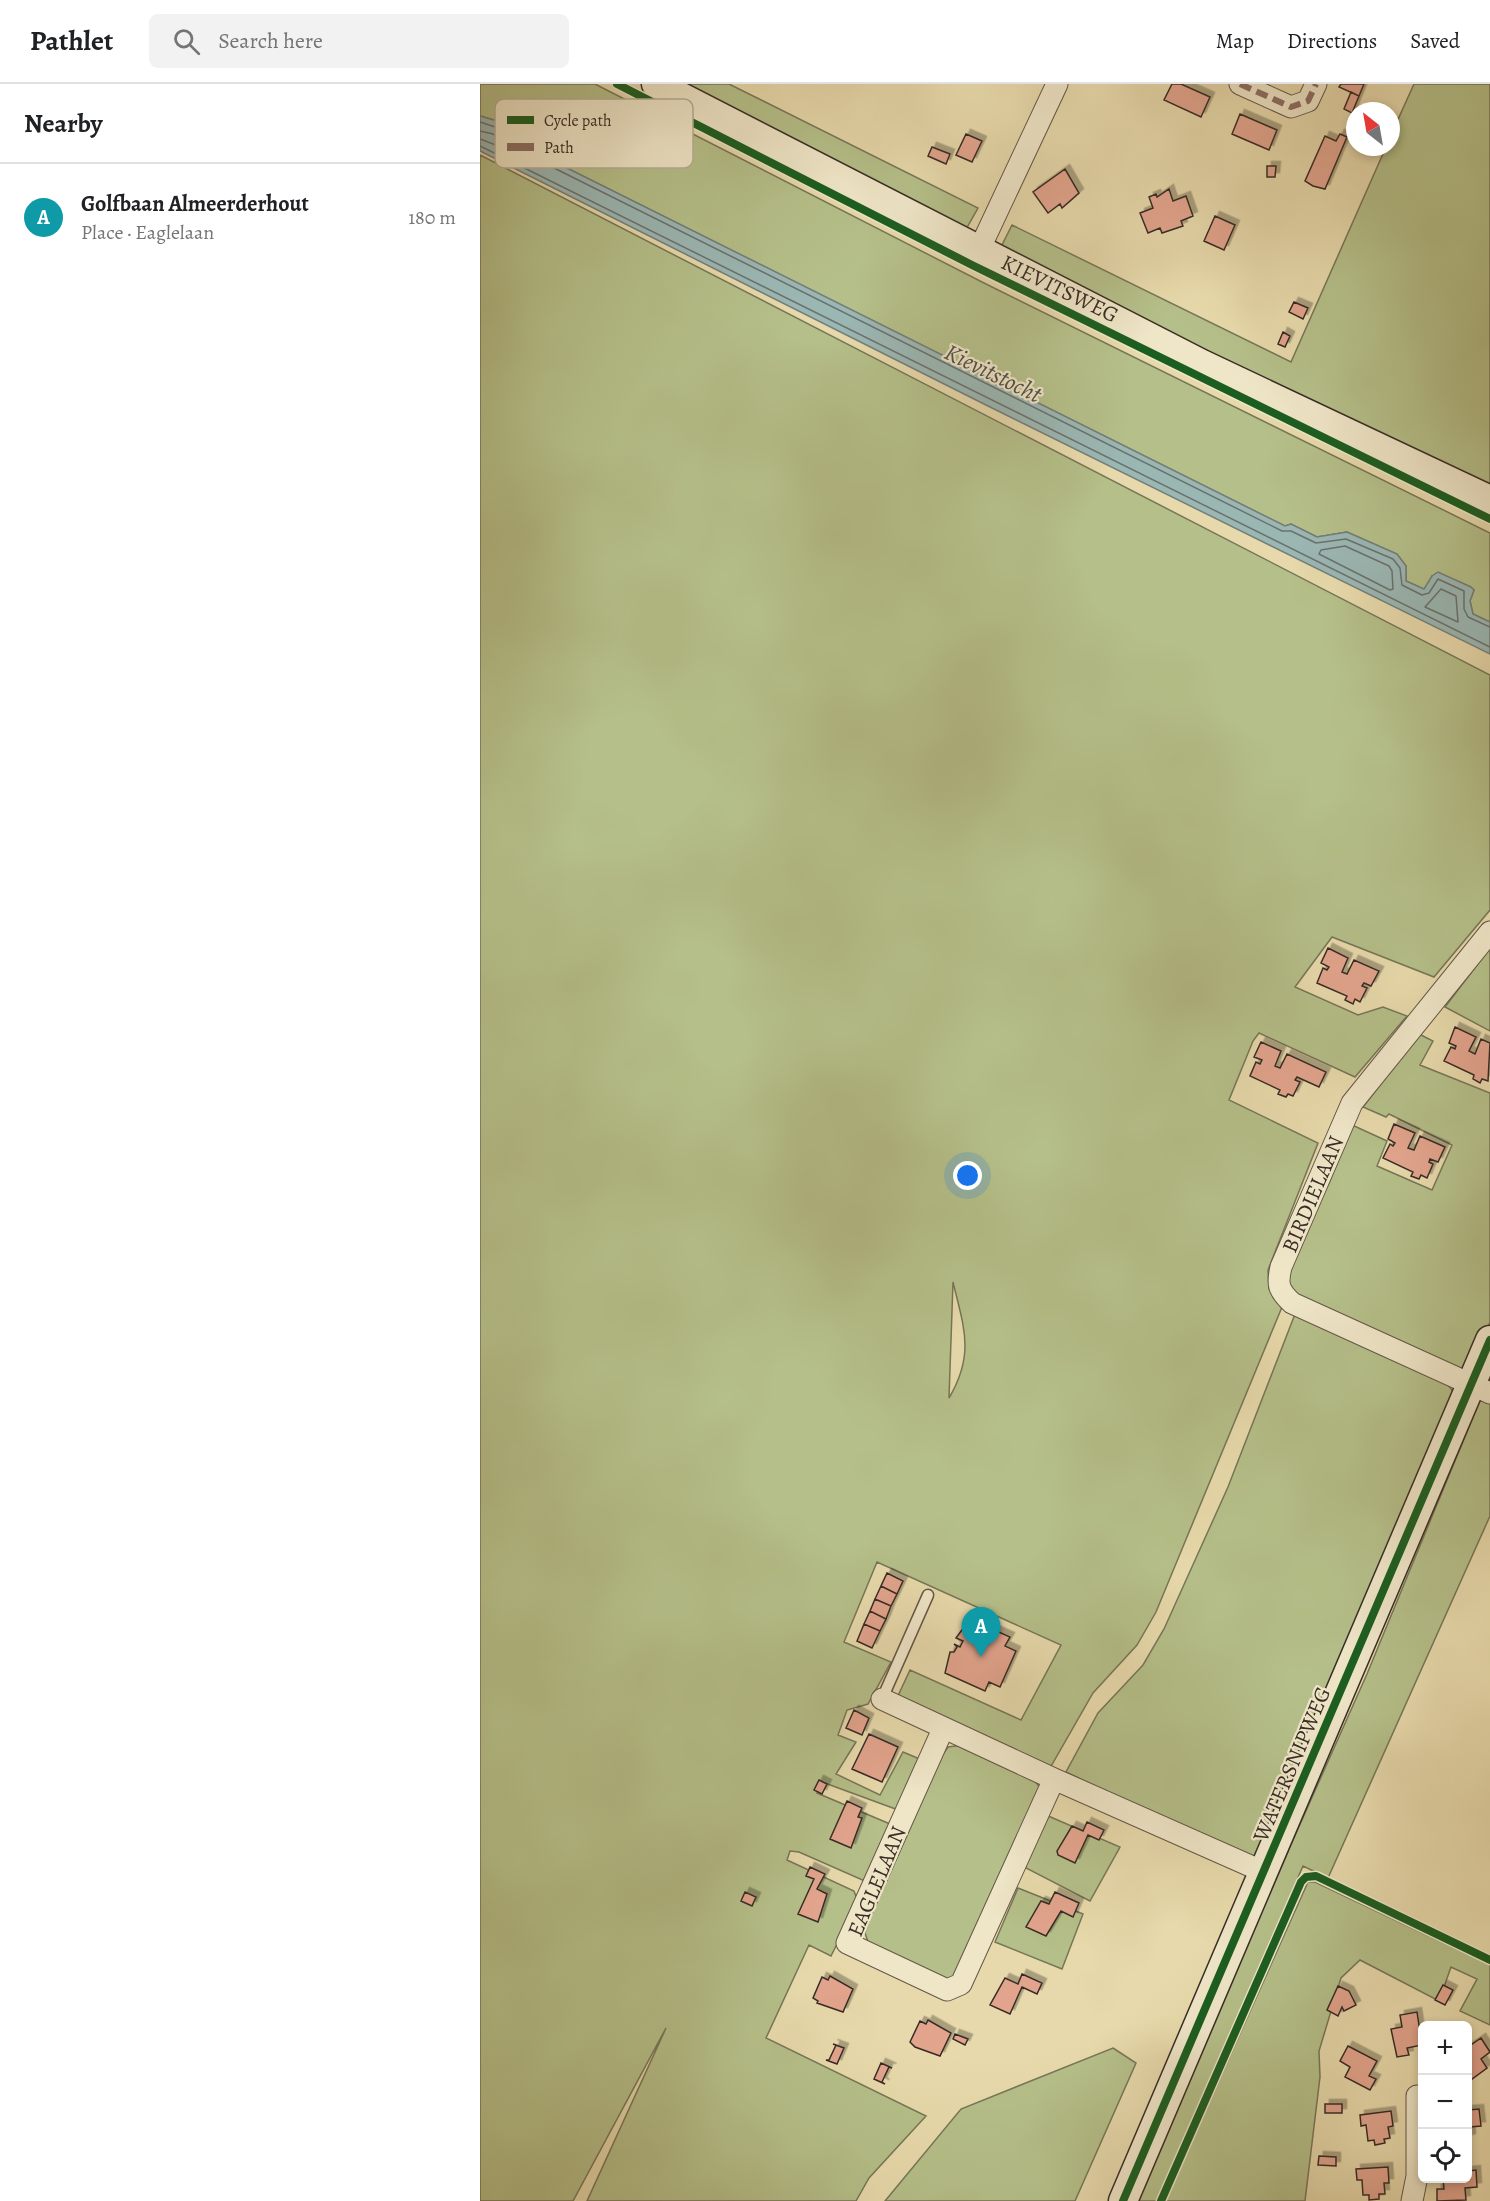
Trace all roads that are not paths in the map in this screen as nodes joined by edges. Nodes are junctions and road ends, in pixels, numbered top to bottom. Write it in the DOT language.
graph roads {
  1 [pos="656,84"];
  2 [pos="1057,84"];
  3 [pos="1240,84"];
  4 [pos="1316,84"];
  5 [pos="686,99"];
  6 [pos="693,103"];
  7 [pos="980,248"];
  8 [pos="1490,500"];
  9 [pos="1490,932"];
  10 [pos="1490,1340"];
  11 [pos="1480,1389"];
  12 [pos="928,1595"];
  13 [pos="882,1699"];
  14 [pos="943,1729"];
  15 [pos="1054,1779"];
  16 [pos="1264,1872"];
  17 [pos="1417,2096"];
  18 [pos="1123,2201"];
  19 [pos="1412,2201"];
  1 -- 5 [label="street, KIEVITSWEG"];
  2 -- 7 [label="street"];
  3 -- 4 [label="street"];
  6 -- 7 [label="street, KIEVITSWEG"];
  7 -- 8 [label="street, KIEVITSWEG"];
  9 -- 11 [label="street, BIRDIELAAN"];
  10 -- 11 [label="street, WATERSNIPWEG"];
  11 -- 16 [label="street, WATERSNIPWEG"];
  12 -- 13 [label="lane"];
  13 -- 14 [label="street"];
  14 -- 15 [label="street"];
  14 -- 15 [label="street, EAGLELAAN"];
  15 -- 16 [label="street"];
  16 -- 18 [label="street, WATERSNIPWEG"];
  17 -- 19 [label="street"];
}
